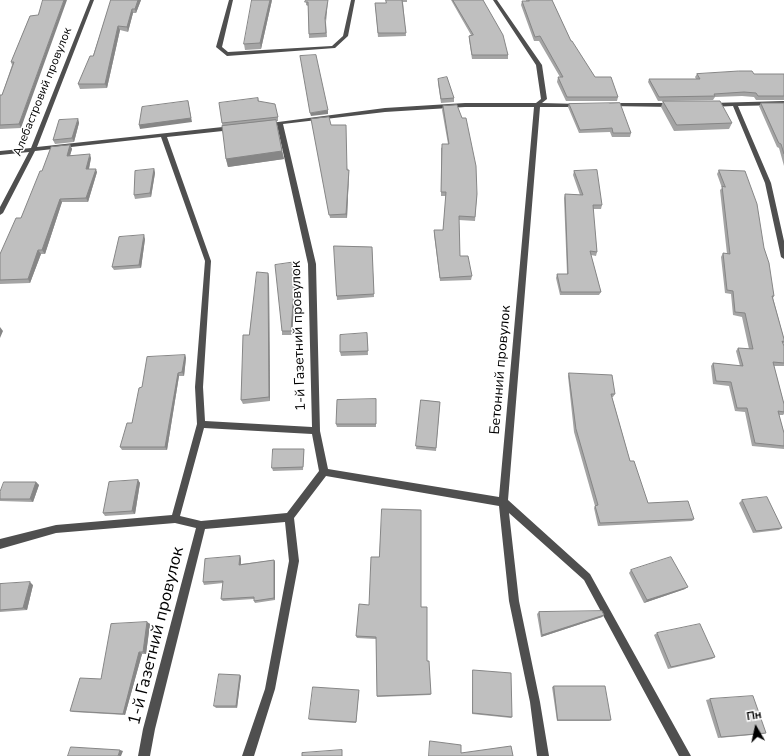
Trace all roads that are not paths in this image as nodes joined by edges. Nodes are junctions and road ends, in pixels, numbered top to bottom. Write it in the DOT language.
graph roads {
  1 [pos="92,0"];
  2 [pos="231,0"];
  3 [pos="353,0"];
  4 [pos="495,0"];
  5 [pos="784,103"];
  6 [pos="537,105"];
  7 [pos="584,105"];
  8 [pos="600,105"];
  9 [pos="679,105"];
  10 [pos="703,105"];
  11 [pos="735,105"];
  12 [pos="280,124"];
  13 [pos="256,126"];
  14 [pos="241,128"];
  15 [pos="164,135"];
  16 [pos="33,150"];
  17 [pos="0,153"];
  18 [pos="0,213"];
  19 [pos="784,257"];
  20 [pos="201,424"];
  21 [pos="316,431"];
  22 [pos="324,472"];
  23 [pos="503,502"];
  24 [pos="289,517"];
  25 [pos="175,519"];
  26 [pos="201,525"];
  27 [pos="0,544"];
  28 [pos="144,756"];
  29 [pos="248,756"];
  30 [pos="542,756"];
  31 [pos="685,756"];
  1 -- 16 [label="street, Алебастровий провулок"];
  2 -- 3 [label="street"];
  4 -- 6 [label="street, Бетонний провулок"];
  5 -- 11 [label="street"];
  6 -- 7 [label="street"];
  6 -- 12 [label="street"];
  6 -- 23 [label="street, Бетонний провулок"];
  8 -- 9 [label="street"];
  10 -- 11 [label="street"];
  11 -- 19 [label="street"];
  12 -- 13 [label="street"];
  12 -- 21 [label="street, 1-й Газетний провулок"];
  14 -- 15 [label="street"];
  15 -- 16 [label="street"];
  15 -- 20 [label="street"];
  16 -- 17 [label="street"];
  16 -- 18 [label="street, Алебастровий провулок"];
  20 -- 21 [label="street, 1-й Газетний провулок"];
  20 -- 25 [label="street"];
  21 -- 22 [label="street, 1-й Газетний провулок"];
  22 -- 23 [label="street"];
  22 -- 24 [label="street"];
  23 -- 30 [label="street, Бетонний провулок"];
  23 -- 31 [label="street"];
  24 -- 26 [label="street"];
  24 -- 29 [label="street"];
  25 -- 26 [label="street"];
  25 -- 27 [label="street"];
  26 -- 28 [label="street, 1-й Газетний провулок"];
}
